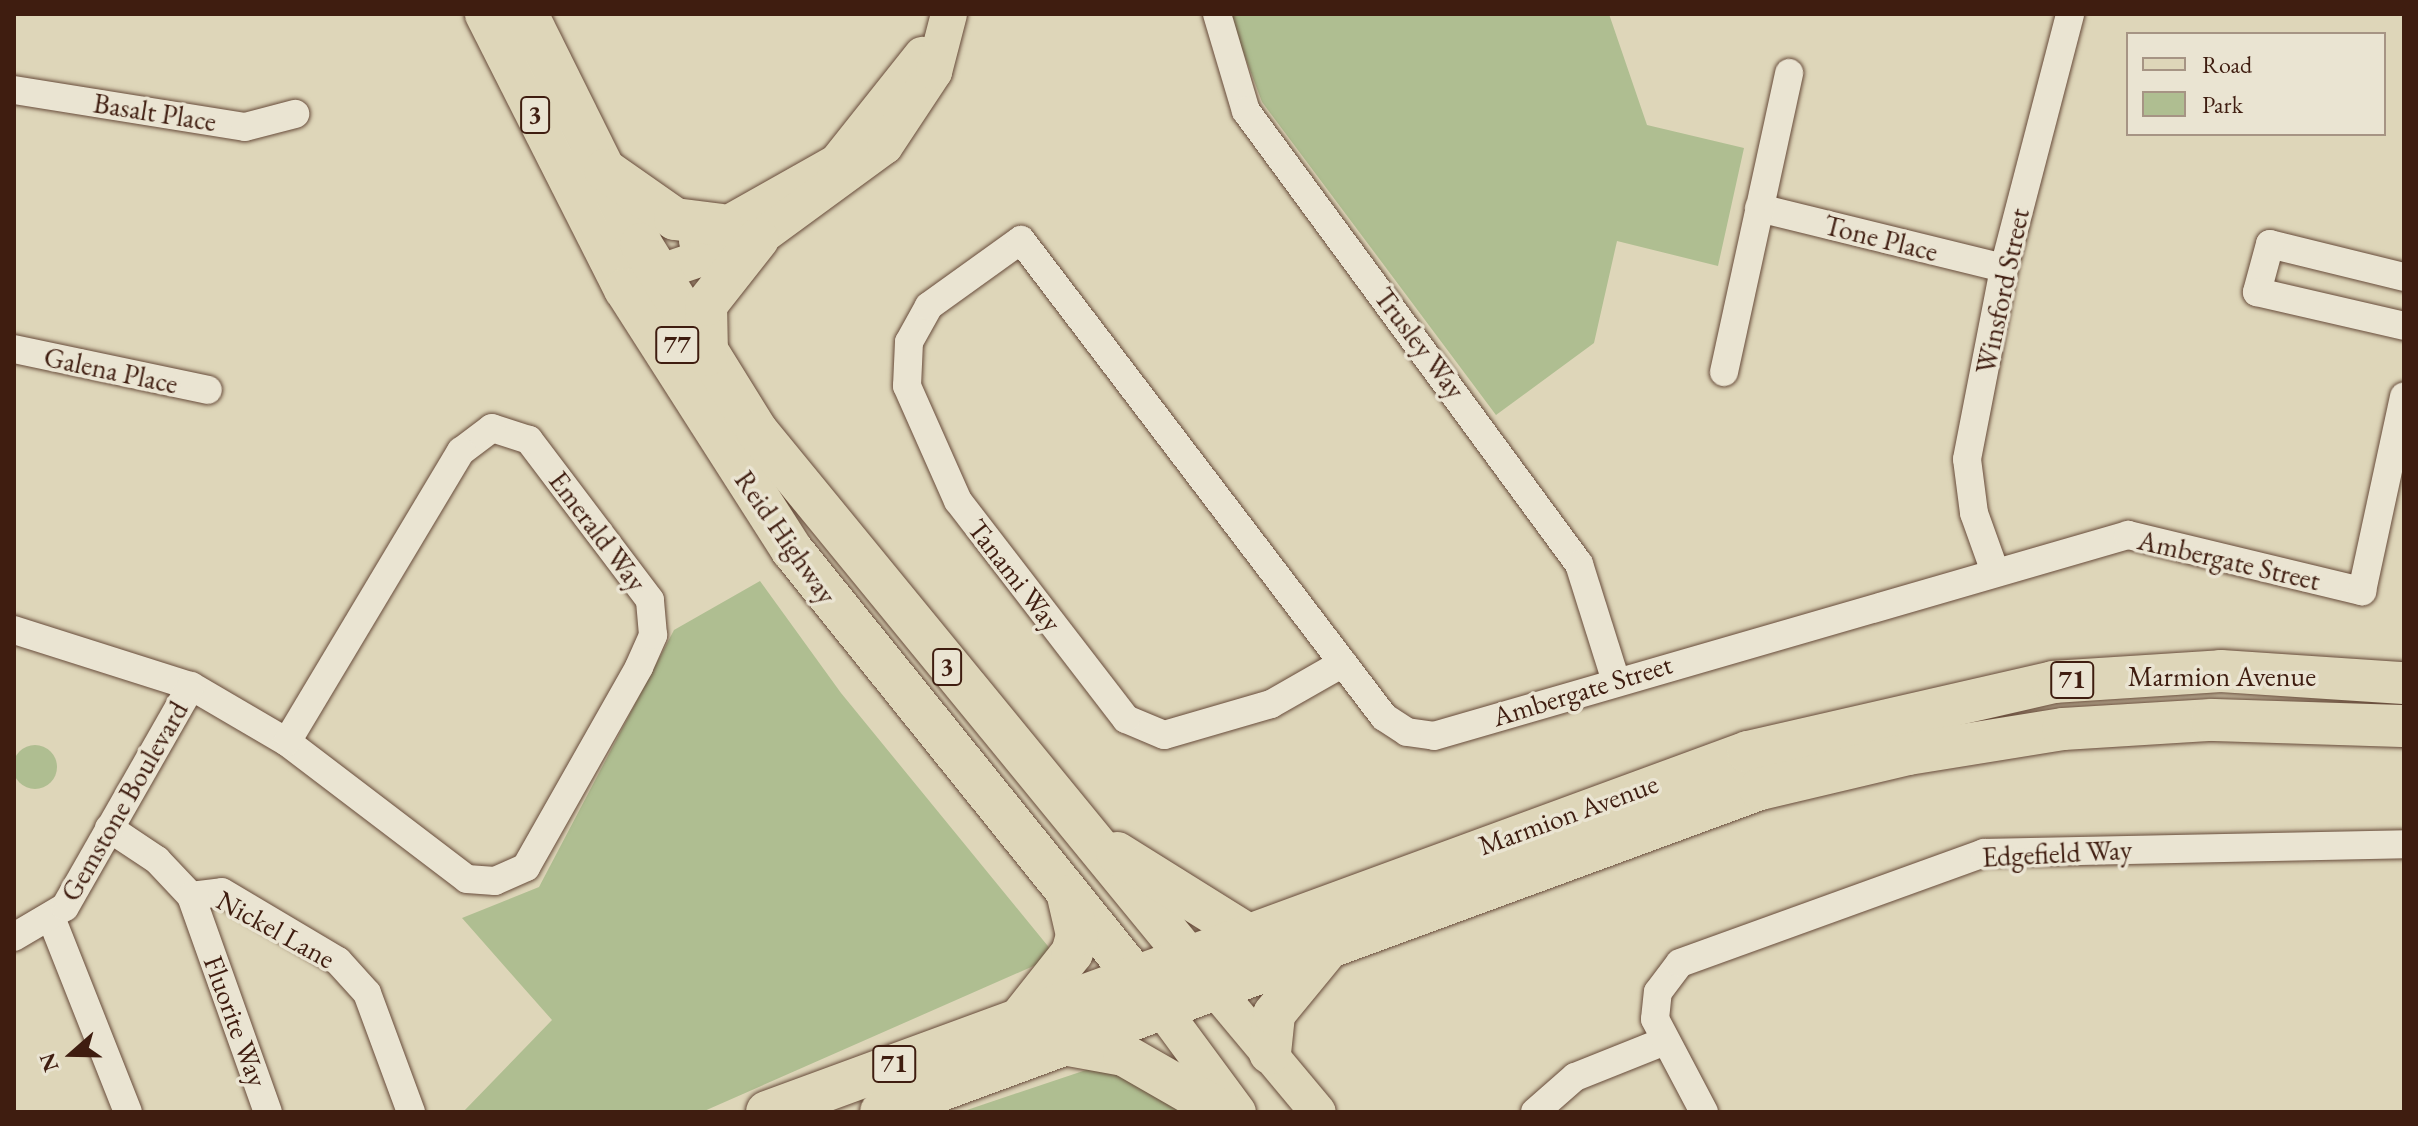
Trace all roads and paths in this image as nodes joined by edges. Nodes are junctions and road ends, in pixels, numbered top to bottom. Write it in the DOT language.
graph roads {
  1 [pos="486,14"];
  2 [pos="527,14"];
  3 [pos="932,14"];
  4 [pos="949,14"];
  5 [pos="1217,14"];
  6 [pos="2070,14"];
  7 [pos="1789,73"];
  8 [pos="14,90"];
  9 [pos="295,114"];
  10 [pos="597,164"];
  11 [pos="580,207"];
  12 [pos="1759,208"];
  13 [pos="740,232"];
  14 [pos="1021,240"];
  15 [pos="2004,268"];
  16 [pos="658,273"];
  17 [pos="2404,277"];
  18 [pos="2404,326"];
  19 [pos="14,349"];
  20 [pos="707,355"];
  21 [pos="1724,372"];
  22 [pos="208,390"];
  23 [pos="2404,396"];
  24 [pos="701,416"];
  25 [pos="1994,569"];
  26 [pos="14,630"];
  27 [pos="1343,663"];
  28 [pos="1615,678"];
  29 [pos="2404,683"];
  30 [pos="191,686"];
  31 [pos="2404,726"];
  32 [pos="287,742"];
  33 [pos="109,828"];
  34 [pos="1079,828"];
  35 [pos="2404,844"];
  36 [pos="191,896"];
  37 [pos="1068,896"];
  38 [pos="52,920"];
  39 [pos="1245,933"];
  40 [pos="14,937"];
  41 [pos="1330,946"];
  42 [pos="1186,955"];
  43 [pos="1134,975"];
  44 [pos="1215,989"];
  45 [pos="1162,1009"];
  46 [pos="1022,1017"];
  47 [pos="1665,1041"];
  48 [pos="1066,1045"];
  49 [pos="1270,1053"];
  50 [pos="128,1112"];
  51 [pos="268,1112"];
  52 [pos="411,1112"];
  53 [pos="767,1112"];
  54 [pos="881,1112"];
  55 [pos="1223,1112"];
  56 [pos="1238,1112"];
  57 [pos="1318,1112"];
  58 [pos="1535,1112"];
  59 [pos="1704,1112"];
  1 -- 11 [label="highway, Reid Highway / 3"];
  2 -- 10 [label="highway, Reid Highway / 3"];
  3 -- 13 [label="main road"];
  4 -- 13 [label="main road"];
  5 -- 28 [label="street, Trusley Way"];
  6 -- 15 [label="street, Winsford Street"];
  7 -- 12 [label="street"];
  8 -- 9 [label="street, Basalt Place"];
  10 -- 13 [label="highway"];
  10 -- 16 [label="highway, Reid Highway / 3"];
  11 -- 16 [label="highway"];
  11 -- 24 [label="highway, Reid Highway / 3"];
  12 -- 15 [label="street, Tone Place"];
  12 -- 21 [label="street"];
  13 -- 16 [label="main road"];
  13 -- 20 [label="highway"];
  14 -- 27 [label="street, Ambergate Street"];
  14 -- 27 [label="street, Tanami Way"];
  15 -- 25 [label="street, Winsford Street"];
  16 -- 20 [label="highway, Reid Highway / 3"];
  16 -- 24 [label="highway, 77"];
  17 -- 18 [label="street"];
  19 -- 22 [label="street, Galena Place"];
  20 -- 34 [label="highway, Reid Highway / 3"];
  23 -- 25 [label="street, Ambergate Street"];
  24 -- 37 [label="highway, Reid Highway / 3"];
  25 -- 28 [label="street, Ambergate Street"];
  26 -- 30 [label="street, Emerald Way"];
  27 -- 28 [label="street, Ambergate Street"];
  29 -- 39 [label="highway, Marmion Avenue / 71"];
  30 -- 32 [label="street, Emerald Way"];
  30 -- 33 [label="street, Gemstone Boulevard"];
  31 -- 41 [label="highway, Marmion Avenue / 71"];
  32 -- 32 [label="street, Emerald Way"];
  33 -- 36 [label="street, Fluorite Way"];
  33 -- 38 [label="street, Gemstone Boulevard"];
  34 -- 39 [label="highway"];
  34 -- 42 [label="highway, Reid Highway / 3"];
  35 -- 47 [label="street, Edgefield Way"];
  36 -- 51 [label="street, Fluorite Way"];
  36 -- 52 [label="street, Nickel Lane"];
  37 -- 43 [label="highway, Reid Highway / 3"];
  37 -- 46 [label="highway"];
  38 -- 40 [label="street, Gemstone Boulevard"];
  38 -- 50 [label="street"];
  39 -- 42 [label="highway, Marmion Avenue / 71"];
  41 -- 44 [label="highway, Marmion Avenue / 71"];
  41 -- 49 [label="highway"];
  42 -- 43 [label="highway, Marmion Avenue / 71"];
  42 -- 44 [label="highway, Reid Highway / 3"];
  43 -- 45 [label="highway, Reid Highway / 3"];
  43 -- 46 [label="highway, Marmion Avenue / 71"];
  44 -- 45 [label="highway, Marmion Avenue / 71"];
  44 -- 49 [label="main road"];
  45 -- 48 [label="highway, Marmion Avenue / 71"];
  45 -- 56 [label="main road"];
  46 -- 53 [label="highway, Marmion Avenue / 71"];
  47 -- 58 [label="street"];
  47 -- 59 [label="street"];
  48 -- 54 [label="highway, Marmion Avenue / 71"];
  48 -- 55 [label="highway"];
  49 -- 57 [label="main road"];
}
